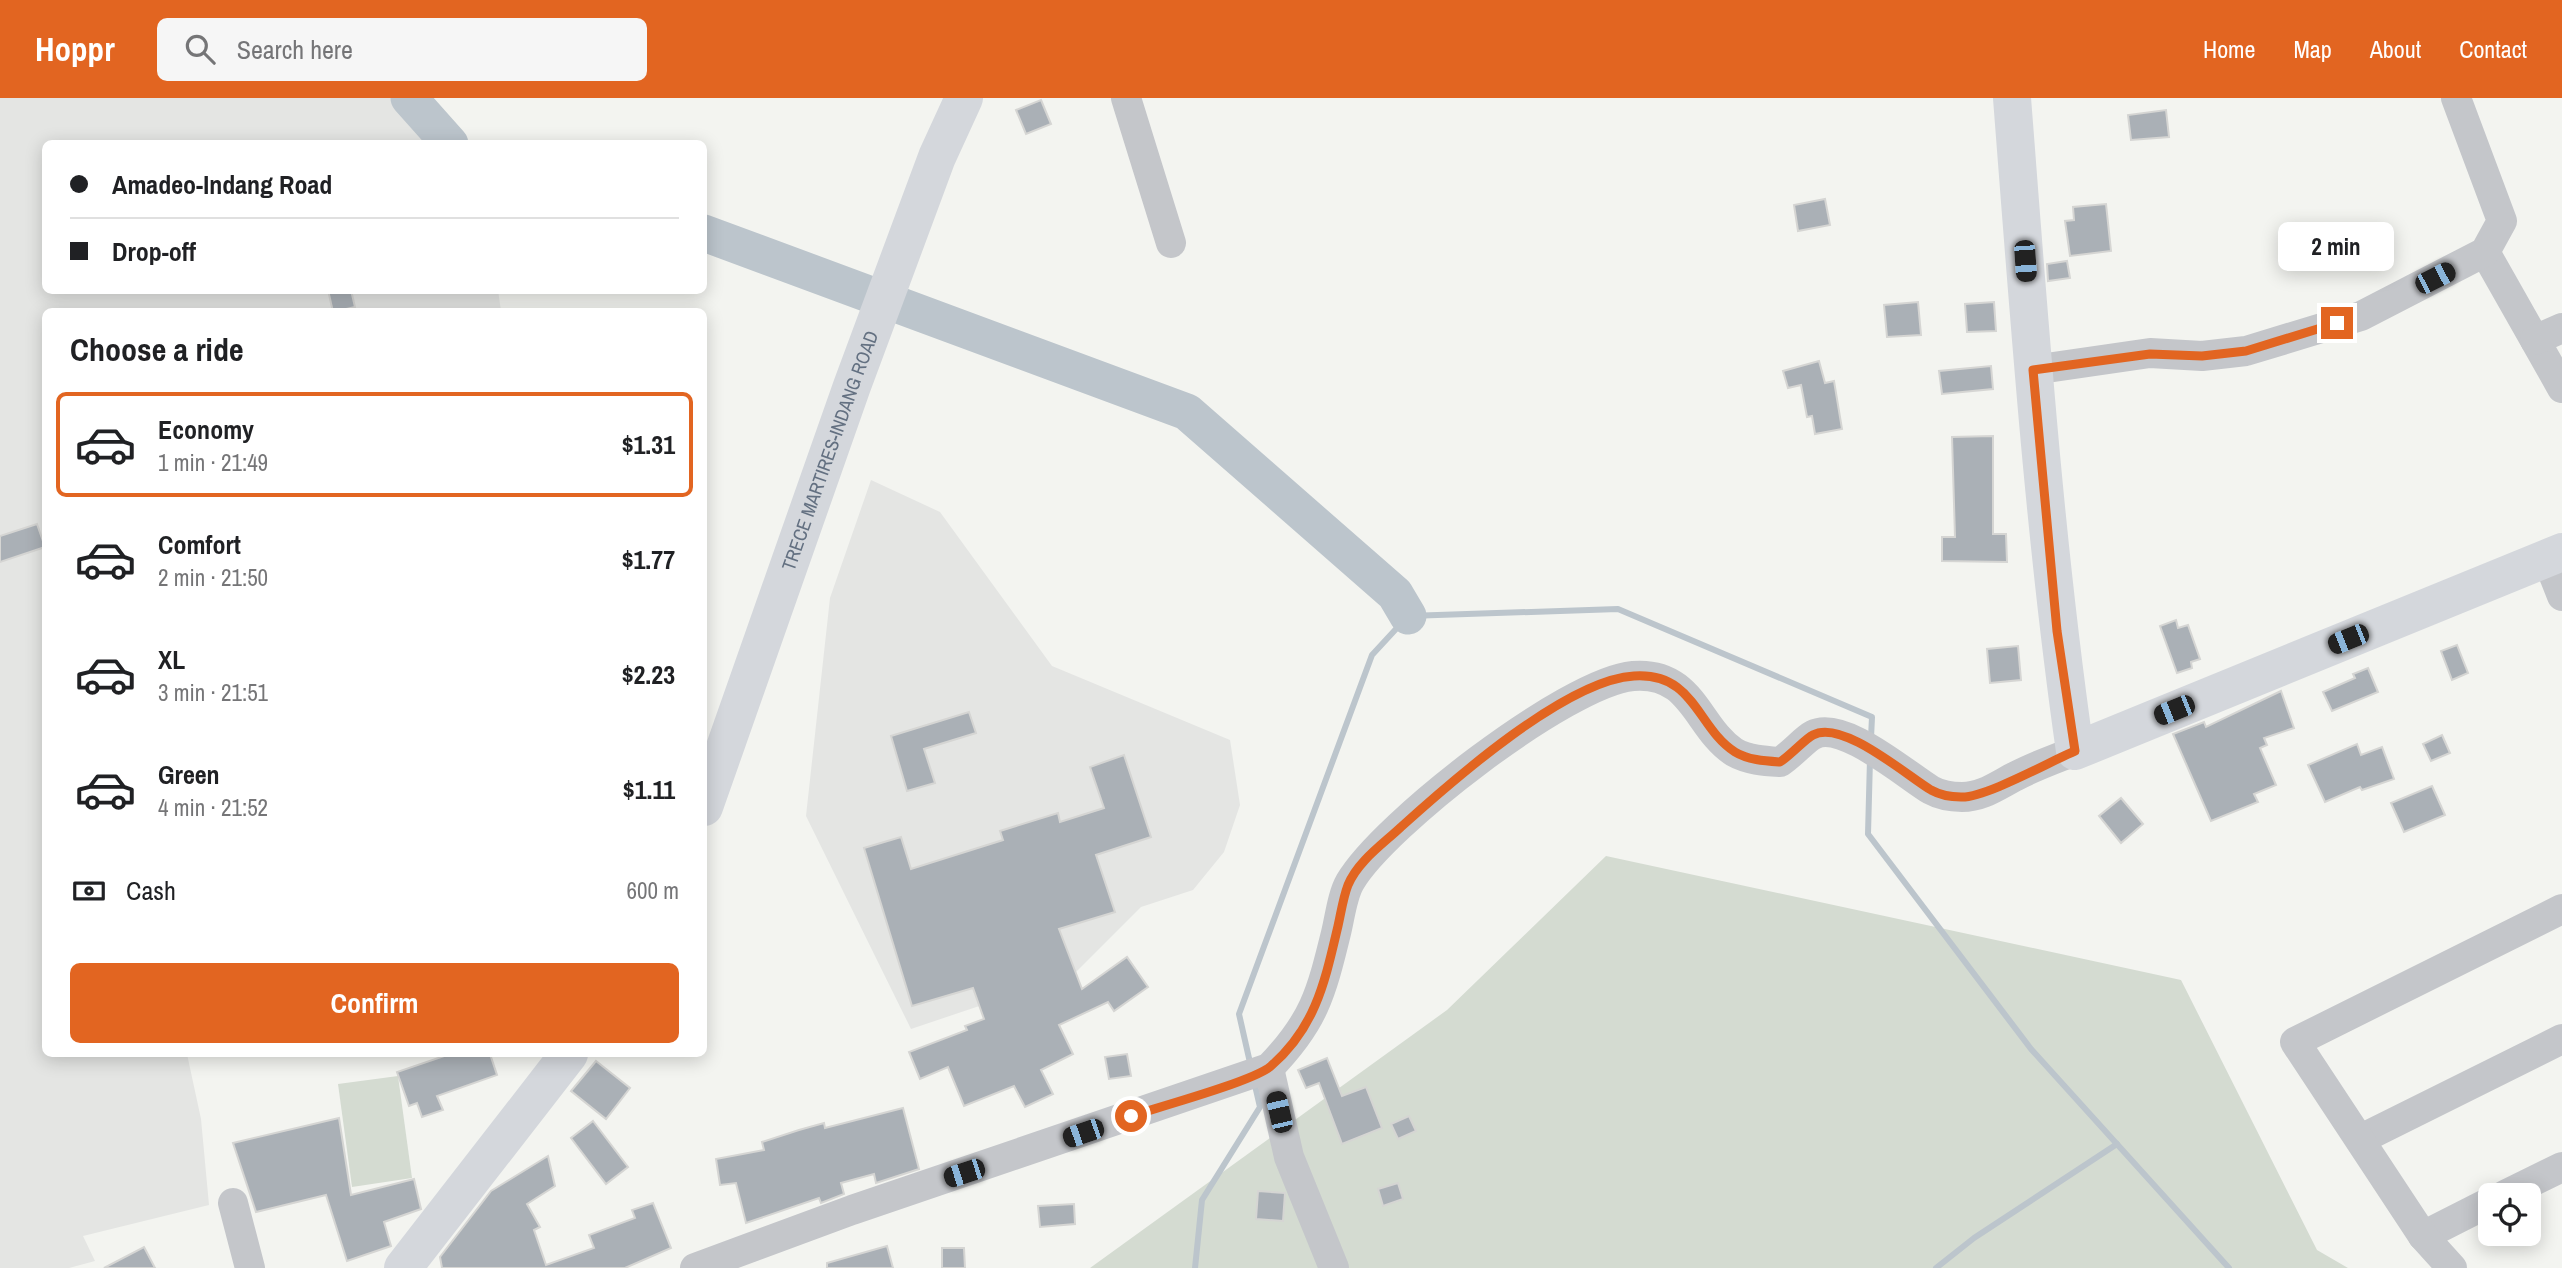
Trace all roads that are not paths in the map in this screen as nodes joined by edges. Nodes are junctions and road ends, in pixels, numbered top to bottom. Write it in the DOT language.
graph roads {
  1 [pos="964,98"];
  2 [pos="1126,98"];
  3 [pos="2012,98"];
  4 [pos="2456,98"];
  5 [pos="1171,243"];
  6 [pos="2485,252"];
  7 [pos="2562,328"];
  8 [pos="2535,340"];
  9 [pos="2033,370"];
  10 [pos="2562,388"];
  11 [pos="2554,555"];
  12 [pos="2562,596"];
  13 [pos="2075,751"];
  14 [pos="707,798"];
  15 [pos="2562,909"];
  16 [pos="2562,1039"];
  17 [pos="567,1057"];
  18 [pos="1266,1070"];
  19 [pos="2361,1139"];
  20 [pos="2562,1167"];
  21 [pos="2529,1183"];
  22 [pos="233,1203"];
  23 [pos="2478,1208"];
  24 [pos="2423,1236"];
  25 [pos="250,1268"];
  26 [pos="403,1268"];
  27 [pos="695,1268"];
  28 [pos="1334,1268"];
  29 [pos="2452,1268"];
  1 -- 14 [label="main road, TRECE MARTIRES-INDANG ROAD"];
  2 -- 5 [label="street"];
  3 -- 9 [label="main road"];
  4 -- 6 [label="street"];
  6 -- 8 [label="street"];
  6 -- 9 [label="street"];
  7 -- 8 [label="street"];
  8 -- 10 [label="street"];
  9 -- 13 [label="main road"];
  11 -- 12 [label="street"];
  11 -- 13 [label="main road"];
  13 -- 18 [label="street"];
  15 -- 19 [label="street"];
  16 -- 19 [label="street"];
  17 -- 26 [label="main road"];
  18 -- 27 [label="street"];
  18 -- 28 [label="street"];
  19 -- 24 [label="street"];
  20 -- 21 [label="street"];
  22 -- 25 [label="street"];
  23 -- 24 [label="street"];
  24 -- 29 [label="street"];
}
